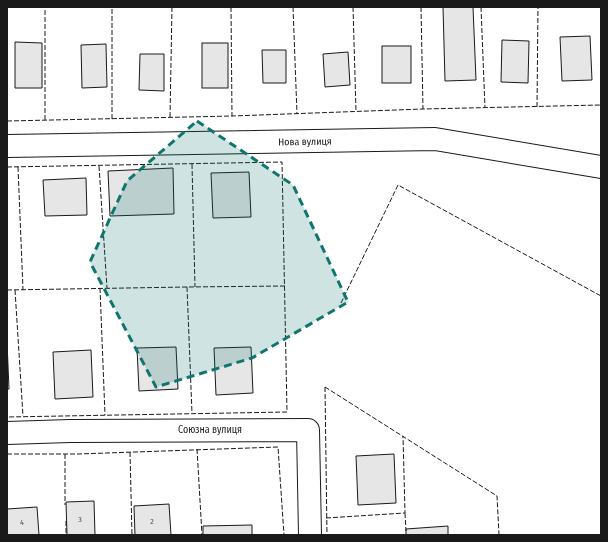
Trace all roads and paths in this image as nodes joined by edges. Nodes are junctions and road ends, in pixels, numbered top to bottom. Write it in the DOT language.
graph roads {
  1 [pos="7,146"];
  2 [pos="601,168"];
  3 [pos="7,433"];
  4 [pos="310,535"];
  1 -- 2 [label="street, Нова вулиця"];
  3 -- 4 [label="street, Союзна вулиця"];
}
